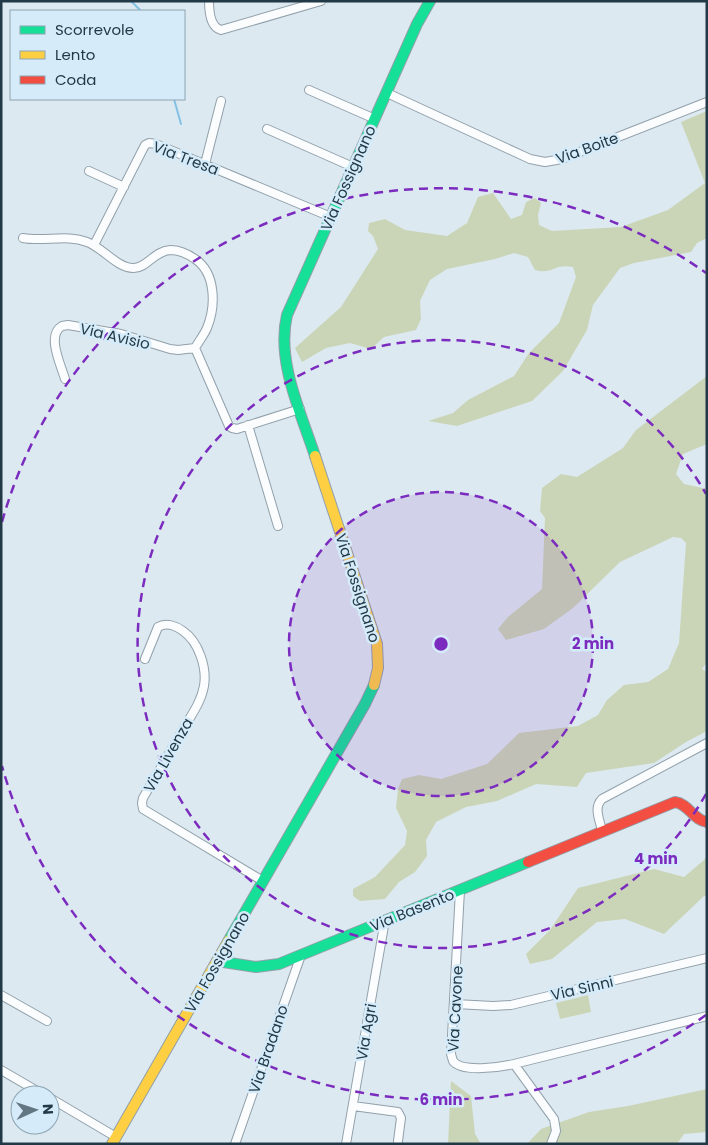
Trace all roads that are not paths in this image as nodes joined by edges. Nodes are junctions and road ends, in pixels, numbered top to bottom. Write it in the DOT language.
graph roads {
  1 [pos="209,1"];
  2 [pos="321,1"];
  3 [pos="430,1"];
  4 [pos="309,90"];
  5 [pos="387,93"];
  6 [pos="221,101"];
  7 [pos="707,102"];
  8 [pos="375,119"];
  9 [pos="267,129"];
  10 [pos="206,164"];
  11 [pos="353,168"];
  12 [pos="89,171"];
  13 [pos="124,187"];
  14 [pos="331,217"];
  15 [pos="23,238"];
  16 [pos="94,245"];
  17 [pos="195,348"];
  18 [pos="65,379"];
  19 [pos="300,409"];
  20 [pos="248,425"];
  21 [pos="278,526"];
  22 [pos="145,659"];
  23 [pos="707,743"];
  24 [pos="707,822"];
  25 [pos="602,831"];
  26 [pos="263,881"];
  27 [pos="460,890"];
  28 [pos="385,920"];
  29 [pos="301,955"];
  30 [pos="707,958"];
  31 [pos="217,961"];
  32 [pos="1,995"];
  33 [pos="455,1004"];
  34 [pos="707,1016"];
  35 [pos="46,1021"];
  36 [pos="514,1064"];
  37 [pos="1,1070"];
  38 [pos="27,1085"];
  39 [pos="60,1105"];
  40 [pos="353,1106"];
  41 [pos="114,1140"];
  42 [pos="398,1141"];
  43 [pos="235,1144"];
  44 [pos="346,1144"];
  45 [pos="551,1144"];
  1 -- 2 [label="street"];
  3 -- 5 [label="street, Via Fossignano"];
  4 -- 8 [label="street"];
  5 -- 7 [label="street, Via Boite"];
  5 -- 8 [label="street, Via Fossignano"];
  6 -- 10 [label="street"];
  8 -- 11 [label="street, Via Fossignano"];
  9 -- 11 [label="street"];
  10 -- 13 [label="street, Via Tresa"];
  10 -- 14 [label="street, Via Tresa"];
  11 -- 14 [label="street, Via Fossignano"];
  12 -- 13 [label="street"];
  13 -- 16 [label="street, Via Tresa"];
  14 -- 19 [label="street, Via Fossignano"];
  15 -- 16 [label="street"];
  16 -- 17 [label="street"];
  17 -- 18 [label="street, Via Avisio"];
  17 -- 20 [label="street"];
  19 -- 20 [label="street"];
  19 -- 26 [label="street, Via Fossignano"];
  20 -- 21 [label="street"];
  22 -- 26 [label="street, Via Livenza"];
  23 -- 25 [label="street"];
  24 -- 25 [label="street, Via Basento"];
  25 -- 27 [label="street, Via Basento"];
  26 -- 31 [label="street, Via Fossignano"];
  27 -- 28 [label="street, Via Basento"];
  27 -- 33 [label="street, Via Cavone"];
  28 -- 29 [label="street, Via Basento"];
  28 -- 40 [label="street, Via Agri"];
  29 -- 31 [label="street, Via Basento"];
  29 -- 43 [label="street, Via Bradano"];
  30 -- 33 [label="street, Via Sinni"];
  31 -- 41 [label="street, Via Fossignano"];
  32 -- 35 [label="street"];
  33 -- 36 [label="street, Via Cavone"];
  34 -- 36 [label="street"];
  36 -- 45 [label="street"];
  37 -- 38 [label="street"];
  39 -- 41 [label="street"];
  40 -- 42 [label="street"];
  40 -- 44 [label="street, Via Agri"];
}
